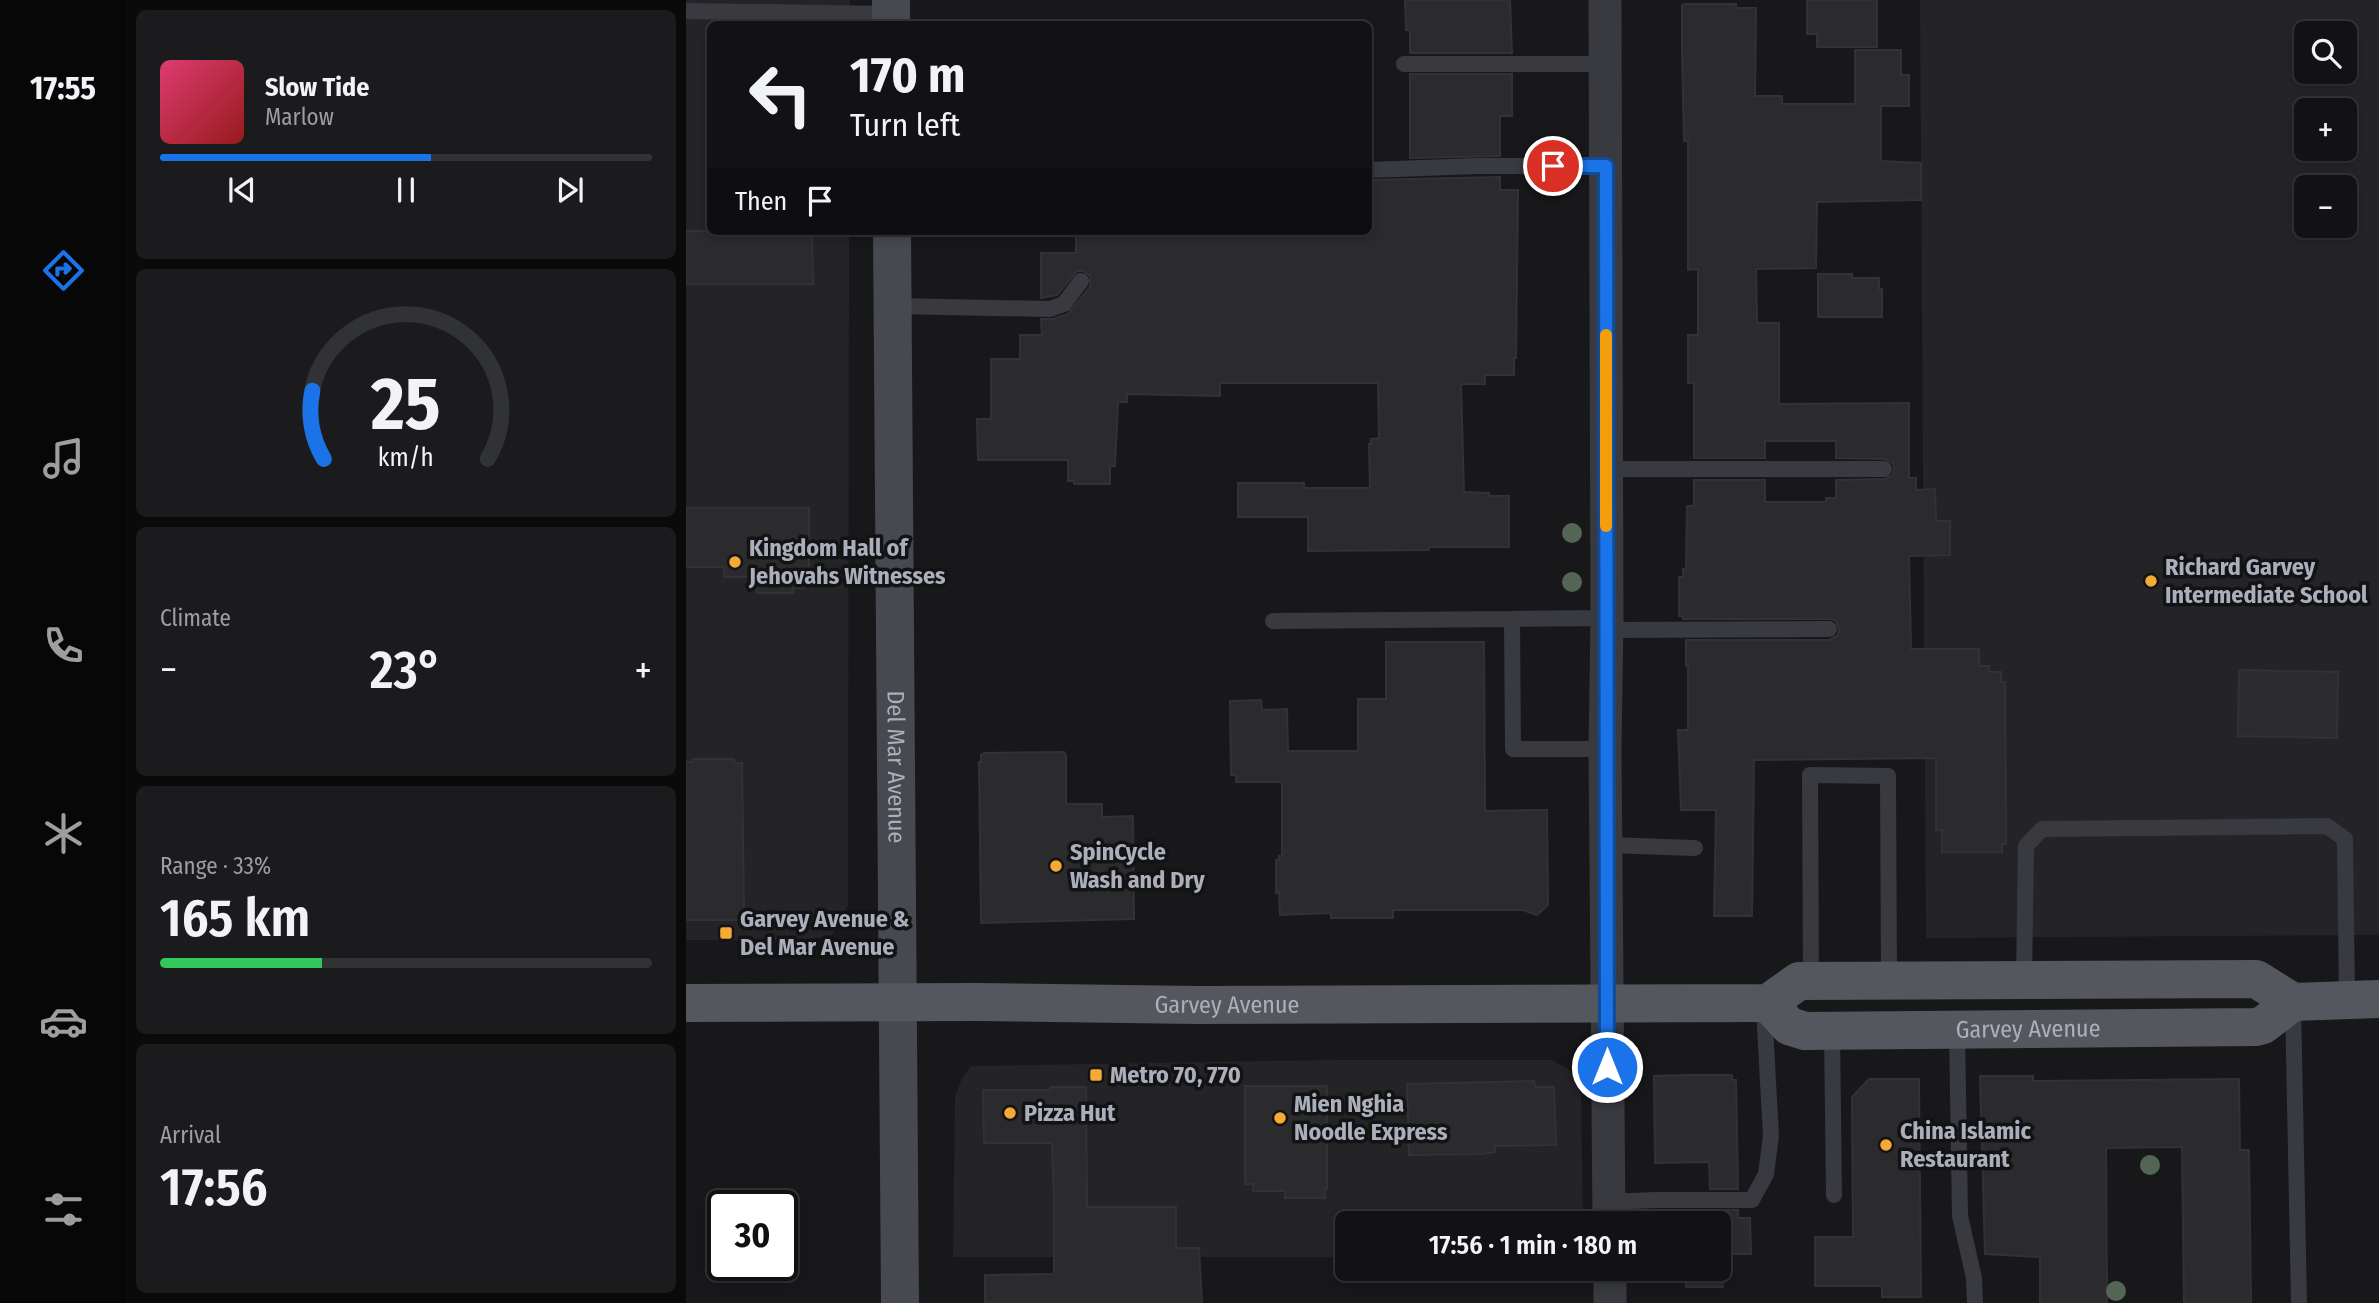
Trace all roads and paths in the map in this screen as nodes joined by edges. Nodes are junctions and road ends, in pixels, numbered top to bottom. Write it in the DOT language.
graph roads {
  1 [pos="1605,0"];
  2 [pos="686,11"];
  3 [pos="891,13"];
  4 [pos="1404,64"];
  5 [pos="1605,64"];
  6 [pos="1606,166"];
  7 [pos="1372,170"];
  8 [pos="892,235"];
  9 [pos="1081,281"];
  10 [pos="892,306"];
  11 [pos="1606,469"];
  12 [pos="1884,469"];
  13 [pos="1513,619"];
  14 [pos="1273,621"];
  15 [pos="1607,624"];
  16 [pos="1829,629"];
  17 [pos="1605,748"];
  18 [pos="1607,845"];
  19 [pos="1695,848"];
  20 [pos="1889,980"];
  21 [pos="2024,980"];
  22 [pos="1811,981"];
  23 [pos="2363,1000"];
  24 [pos="2293,1002"];
  25 [pos="686,1003"];
  26 [pos="897,1003"];
  27 [pos="1766,1003"];
  28 [pos="1606,1005"];
  29 [pos="1957,1030"];
  30 [pos="1832,1031"];
  31 [pos="1834,1195"];
  32 [pos="1608,1211"];
  33 [pos="1615,1211"];
  34 [pos="1610,1281"];
  35 [pos="900,1303"];
  36 [pos="1610,1303"];
  37 [pos="1975,1303"];
  38 [pos="2299,1303"];
  1 -- 5 [label="street"];
  2 -- 3 [label="lane"];
  4 -- 5 [label="lane"];
  5 -- 6 [label="street"];
  6 -- 7 [label="lane"];
  6 -- 11 [label="street"];
  8 -- 10 [label="main road, Del Mar Avenue"];
  9 -- 10 [label="lane"];
  10 -- 26 [label="main road, Del Mar Avenue"];
  11 -- 12 [label="lane"];
  11 -- 15 [label="street"];
  13 -- 14 [label="lane"];
  13 -- 15 [label="lane"];
  13 -- 17 [label="lane"];
  15 -- 16 [label="lane"];
  15 -- 17 [label="street"];
  17 -- 18 [label="street"];
  18 -- 19 [label="lane"];
  18 -- 28 [label="street"];
  20 -- 21 [label="main road, Garvey Avenue"];
  20 -- 22 [label="main road, Garvey Avenue"];
  20 -- 22 [label="lane"];
  21 -- 23 [label="lane"];
  21 -- 24 [label="main road, Garvey Avenue"];
  22 -- 27 [label="main road, Garvey Avenue"];
  23 -- 24 [label="main road"];
  24 -- 29 [label="main road, Garvey Avenue"];
  24 -- 38 [label="lane"];
  25 -- 26 [label="main road, Garvey Avenue"];
  26 -- 28 [label="main road, Garvey Avenue"];
  26 -- 35 [label="main road, Del Mar Avenue"];
  27 -- 28 [label="main road, Garvey Avenue"];
  27 -- 30 [label="main road, Garvey Avenue"];
  27 -- 33 [label="lane"];
  28 -- 32 [label="street"];
  29 -- 30 [label="main road, Garvey Avenue"];
  29 -- 37 [label="lane"];
  30 -- 31 [label="lane"];
  34 -- 36 [label="street"];
}
